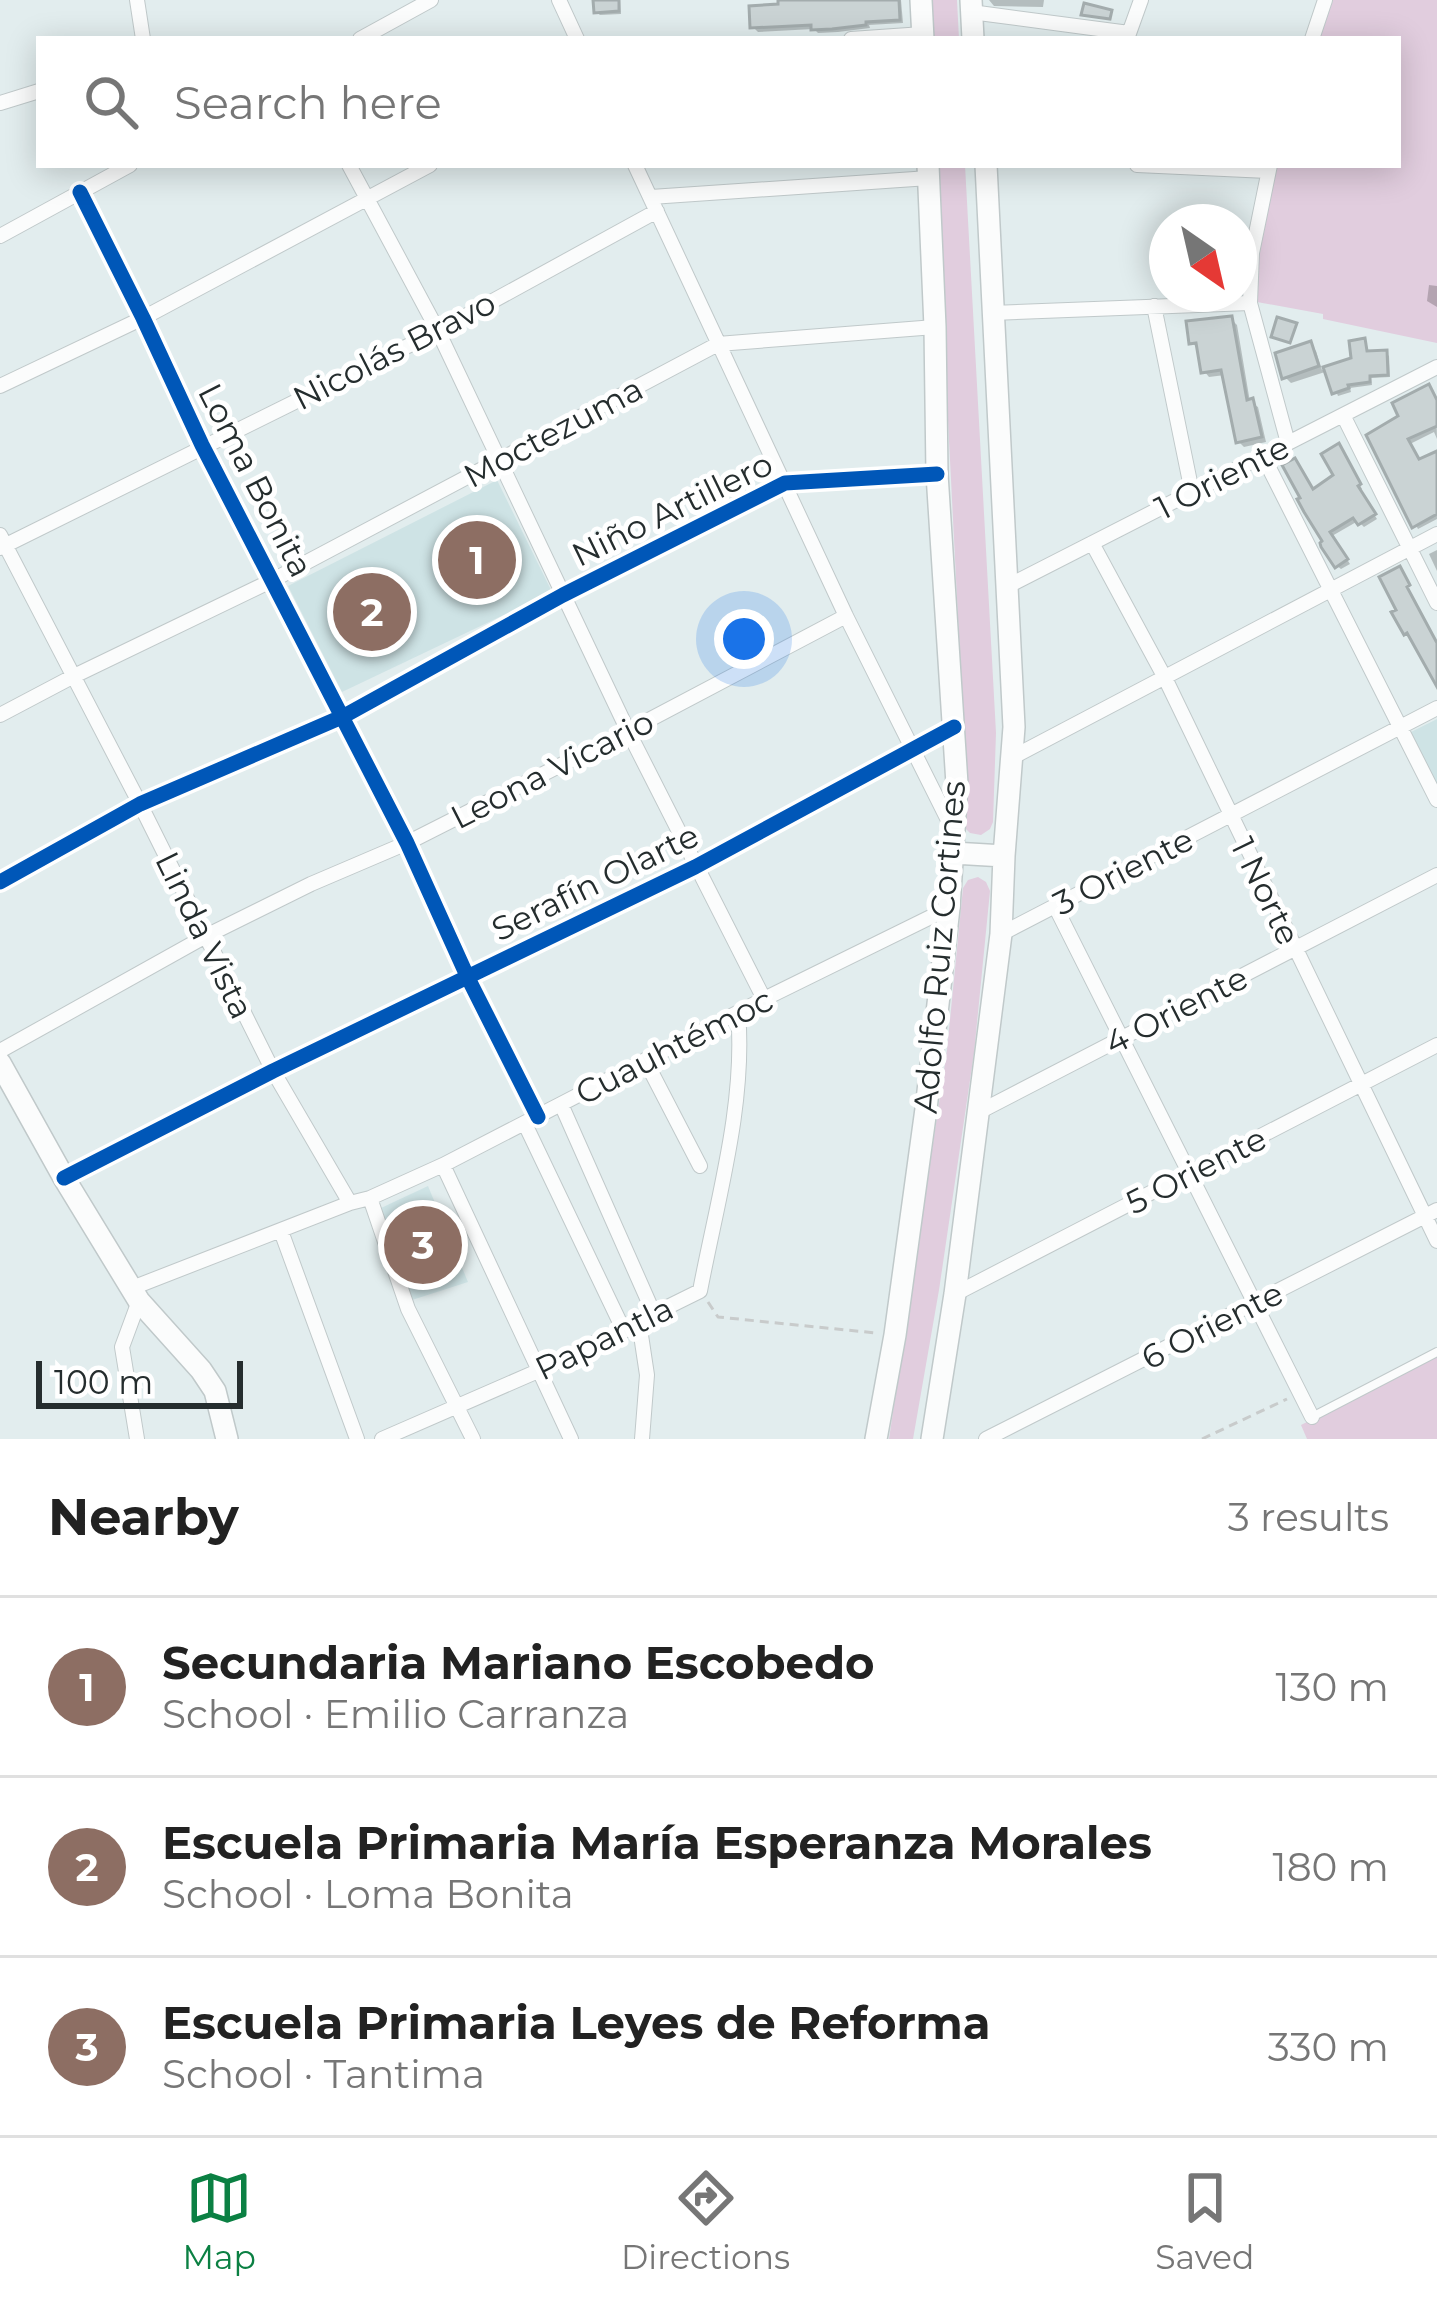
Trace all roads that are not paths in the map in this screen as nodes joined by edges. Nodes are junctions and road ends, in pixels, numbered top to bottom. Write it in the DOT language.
graph roads {
  1 [pos="136,0"];
  2 [pos="431,0"];
  3 [pos="559,0"];
  4 [pos="921,0"];
  5 [pos="1141,0"];
  6 [pos="1325,0"];
  7 [pos="971,6"];
  8 [pos="142,36"];
  9 [pos="365,36"];
  10 [pos="576,36"];
  11 [pos="923,36"];
  12 [pos="973,36"];
  13 [pos="1128,36"];
  14 [pos="1313,36"];
  15 [pos="36,92"];
  16 [pos="0,103"];
  17 [pos="124,168"];
  18 [pos="350,168"];
  19 [pos="424,168"];
  20 [pos="636,168"];
  21 [pos="986,168"];
  22 [pos="1269,168"];
  23 [pos="928,172"];
  24 [pos="80,192"];
  25 [pos="365,199"];
  26 [pos="654,204"];
  27 [pos="1257,228"];
  28 [pos="0,236"];
  29 [pos="1149,306"];
  30 [pos="1155,312"];
  31 [pos="1252,312"];
  32 [pos="992,313"];
  33 [pos="143,318"];
  34 [pos="935,327"];
  35 [pos="438,331"];
  36 [pos="718,344"];
  37 [pos="1437,367"];
  38 [pos="0,386"];
  39 [pos="1343,415"];
  40 [pos="1288,443"];
  41 [pos="202,445"];
  42 [pos="1263,456"];
  43 [pos="498,462"];
  44 [pos="937,474"];
  45 [pos="785,483"];
  46 [pos="1192,492"];
  47 [pos="1437,535"];
  48 [pos="2,543"];
  49 [pos="1092,543"];
  50 [pos="1411,548"];
  51 [pos="273,580"];
  52 [pos="1008,586"];
  53 [pos="1332,590"];
  54 [pos="563,595"];
  55 [pos="1437,602"];
  56 [pos="846,616"];
  57 [pos="72,677"];
  58 [pos="1165,678"];
  59 [pos="1437,708"];
  60 [pos="0,716"];
  61 [pos="344,716"];
  62 [pos="954,727"];
  63 [pos="1402,727"];
  64 [pos="628,731"];
  65 [pos="913,748"];
  66 [pos="1013,758"];
  67 [pos="1437,800"];
  68 [pos="140,804"];
  69 [pos="1230,815"];
  70 [pos="407,843"];
  71 [pos="954,843"];
  72 [pos="1004,856"];
  73 [pos="695,867"];
  74 [pos="1437,875"];
  75 [pos="0,882"];
  76 [pos="1055,906"];
  77 [pos="949,908"];
  78 [pos="1001,934"];
  79 [pos="206,936"];
  80 [pos="1294,949"];
  81 [pos="468,978"];
  82 [pos="764,999"];
  83 [pos="738,1013"];
  84 [pos="1122,1039"];
  85 [pos="1437,1046"];
  86 [pos="0,1051"];
  87 [pos="645,1060"];
  88 [pos="0,1063"];
  89 [pos="273,1072"];
  90 [pos="1361,1084"];
  91 [pos="561,1104"];
  92 [pos="979,1112"];
  93 [pos="531,1120"];
  94 [pos="443,1165"];
  95 [pos="700,1166"];
  96 [pos="1189,1173"];
  97 [pos="64,1178"];
  98 [pos="370,1198"];
  99 [pos="350,1203"];
  100 [pos="1431,1213"];
  101 [pos="280,1231"];
  102 [pos="1437,1241"];
  103 [pos="135,1294"];
  104 [pos="955,1294"];
  105 [pos="1254,1303"];
  106 [pos="654,1314"];
  107 [pos="639,1322"];
  108 [pos="624,1330"];
  109 [pos="1437,1352"];
  110 [pos="538,1372"];
  111 [pos="457,1406"];
  112 [pos="1312,1417"];
  113 [pos="137,1439"];
  114 [pos="227,1439"];
  115 [pos="357,1439"];
  116 [pos="382,1439"];
  117 [pos="473,1439"];
  118 [pos="571,1439"];
  119 [pos="642,1439"];
  120 [pos="876,1439"];
  121 [pos="932,1439"];
  122 [pos="986,1439"];
  1 -- 8 [label="street"];
  2 -- 9 [label="street"];
  3 -- 10 [label="street"];
  4 -- 11 [label="main road"];
  5 -- 13 [label="street"];
  6 -- 14 [label="street"];
  7 -- 12 [label="main road"];
  7 -- 13 [label="street"];
  15 -- 16 [label="street"];
  17 -- 24 [label="street"];
  18 -- 25 [label="street"];
  19 -- 25 [label="street"];
  20 -- 26 [label="street"];
  21 -- 32 [label="main road, Adolfo Ruiz Cortines"];
  22 -- 27 [label="street"];
  23 -- 26 [label="street, Nicolás Bravo"];
  23 -- 34 [label="main road, Adolfo Ruiz Cortines"];
  24 -- 28 [label="street"];
  24 -- 33 [label="street, Loma Bonita"];
  25 -- 33 [label="street"];
  25 -- 35 [label="street"];
  26 -- 35 [label="street, Nicolás Bravo"];
  26 -- 36 [label="street"];
  29 -- 32 [label="street"];
  30 -- 46 [label="street"];
  31 -- 40 [label="street"];
  32 -- 52 [label="main road, Adolfo Ruiz Cortines"];
  33 -- 38 [label="street"];
  33 -- 41 [label="street, Loma Bonita"];
  34 -- 36 [label="street, Moctezuma"];
  34 -- 44 [label="main road, Adolfo Ruiz Cortines"];
  35 -- 41 [label="street, Nicolás Bravo"];
  35 -- 43 [label="street"];
  36 -- 43 [label="street, Moctezuma"];
  36 -- 45 [label="street"];
  37 -- 39 [label="street, 1 Oriente"];
  39 -- 40 [label="street, 1 Oriente"];
  39 -- 50 [label="street"];
  40 -- 42 [label="street, 1 Oriente"];
  41 -- 48 [label="street, Nicolás Bravo"];
  41 -- 51 [label="street, Loma Bonita"];
  42 -- 46 [label="street, 1 Oriente"];
  42 -- 53 [label="street"];
  43 -- 51 [label="street, Moctezuma"];
  43 -- 54 [label="street"];
  44 -- 45 [label="street, Niño Artillero"];
  44 -- 62 [label="main road, Adolfo Ruiz Cortines"];
  45 -- 54 [label="street, Niño Artillero"];
  45 -- 56 [label="street"];
  46 -- 49 [label="street, 1 Oriente"];
  47 -- 50 [label="street"];
  48 -- 57 [label="street, Linda Vista"];
  49 -- 52 [label="street, 1 Oriente"];
  49 -- 58 [label="street, 1 Norte"];
  50 -- 53 [label="street"];
  50 -- 55 [label="street"];
  51 -- 57 [label="street, Moctezuma"];
  51 -- 61 [label="street, Loma Bonita"];
  52 -- 66 [label="main road, Adolfo Ruiz Cortines"];
  53 -- 58 [label="street"];
  53 -- 63 [label="street"];
  54 -- 61 [label="street, Niño Artillero"];
  54 -- 64 [label="street"];
  56 -- 64 [label="street, Leona Vicario"];
  56 -- 65 [label="street"];
  57 -- 60 [label="street, Moctezuma"];
  57 -- 68 [label="street, Linda Vista"];
  58 -- 66 [label="street"];
  58 -- 69 [label="street, 1 Norte"];
  59 -- 63 [label="street, 3 Oriente"];
  61 -- 68 [label="street, Niño Artillero"];
  61 -- 70 [label="street, Loma Bonita"];
  62 -- 65 [label="street, Serafín Olarte"];
  62 -- 71 [label="main road, Adolfo Ruiz Cortines"];
  63 -- 67 [label="street"];
  63 -- 69 [label="street, 3 Oriente"];
  64 -- 70 [label="street, Leona Vicario"];
  64 -- 73 [label="street"];
  65 -- 71 [label="street"];
  65 -- 73 [label="street, Serafín Olarte"];
  66 -- 72 [label="main road, Adolfo Ruiz Cortines"];
  68 -- 75 [label="street, Niño Artillero"];
  68 -- 79 [label="street, Linda Vista"];
  69 -- 76 [label="street, 3 Oriente"];
  69 -- 80 [label="street, 1 Norte"];
  70 -- 79 [label="street, Leona Vicario"];
  70 -- 81 [label="street, Loma Bonita"];
  71 -- 72 [label="main road"];
  71 -- 77 [label="main road, Adolfo Ruiz Cortines"];
  72 -- 78 [label="main road, Adolfo Ruiz Cortines"];
  73 -- 81 [label="street, Serafín Olarte"];
  73 -- 82 [label="street"];
  74 -- 80 [label="street, 4 Oriente"];
  76 -- 78 [label="street, 3 Oriente"];
  76 -- 84 [label="street"];
  77 -- 82 [label="street, Cuauhtémoc"];
  77 -- 120 [label="main road, Adolfo Ruiz Cortines"];
  78 -- 92 [label="main road, Adolfo Ruiz Cortines"];
  79 -- 86 [label="street, Leona Vicario"];
  79 -- 89 [label="street, Linda Vista"];
  80 -- 84 [label="street, 4 Oriente"];
  80 -- 90 [label="street, 1 Norte"];
  81 -- 89 [label="street, Serafín Olarte"];
  81 -- 93 [label="street, Loma Bonita"];
  82 -- 83 [label="street, Cuauhtémoc"];
  83 -- 87 [label="street, Cuauhtémoc"];
  83 -- 106 [label="street, Papantla"];
  84 -- 92 [label="street, 4 Oriente"];
  84 -- 96 [label="street"];
  85 -- 90 [label="street, 5 Oriente"];
  87 -- 91 [label="street, Cuauhtémoc"];
  87 -- 95 [label="street"];
  88 -- 97 [label="main road"];
  89 -- 97 [label="street, Serafín Olarte"];
  89 -- 99 [label="street, Linda Vista"];
  90 -- 96 [label="street, 5 Oriente"];
  90 -- 100 [label="street, 1 Norte"];
  91 -- 93 [label="street, Cuauhtémoc"];
  91 -- 106 [label="street"];
  92 -- 104 [label="main road, Adolfo Ruiz Cortines"];
  93 -- 94 [label="street, Cuauhtémoc"];
  93 -- 108 [label="street, Loma Bonita"];
  94 -- 98 [label="street, Cuauhtémoc"];
  94 -- 110 [label="street"];
  96 -- 104 [label="street, 5 Oriente"];
  96 -- 105 [label="street"];
  97 -- 103 [label="main road"];
  98 -- 99 [label="street, Cuauhtémoc"];
  98 -- 111 [label="street"];
  99 -- 101 [label="street, Cuauhtémoc"];
  100 -- 102 [label="street, 1 Norte"];
  100 -- 105 [label="street, 6 Oriente"];
  101 -- 103 [label="street, Cuauhtémoc"];
  101 -- 115 [label="street"];
  103 -- 113 [label="street"];
  103 -- 114 [label="main road"];
  104 -- 121 [label="main road, Adolfo Ruiz Cortines"];
  105 -- 112 [label="street"];
  105 -- 122 [label="street, 6 Oriente"];
  106 -- 107 [label="street, Papantla"];
  107 -- 108 [label="street, Papantla"];
  107 -- 119 [label="street"];
  108 -- 110 [label="street, Papantla"];
  109 -- 112 [label="lane"];
  110 -- 111 [label="street, Papantla"];
  110 -- 118 [label="street"];
  111 -- 116 [label="street, Papantla"];
  111 -- 117 [label="street"];
}
